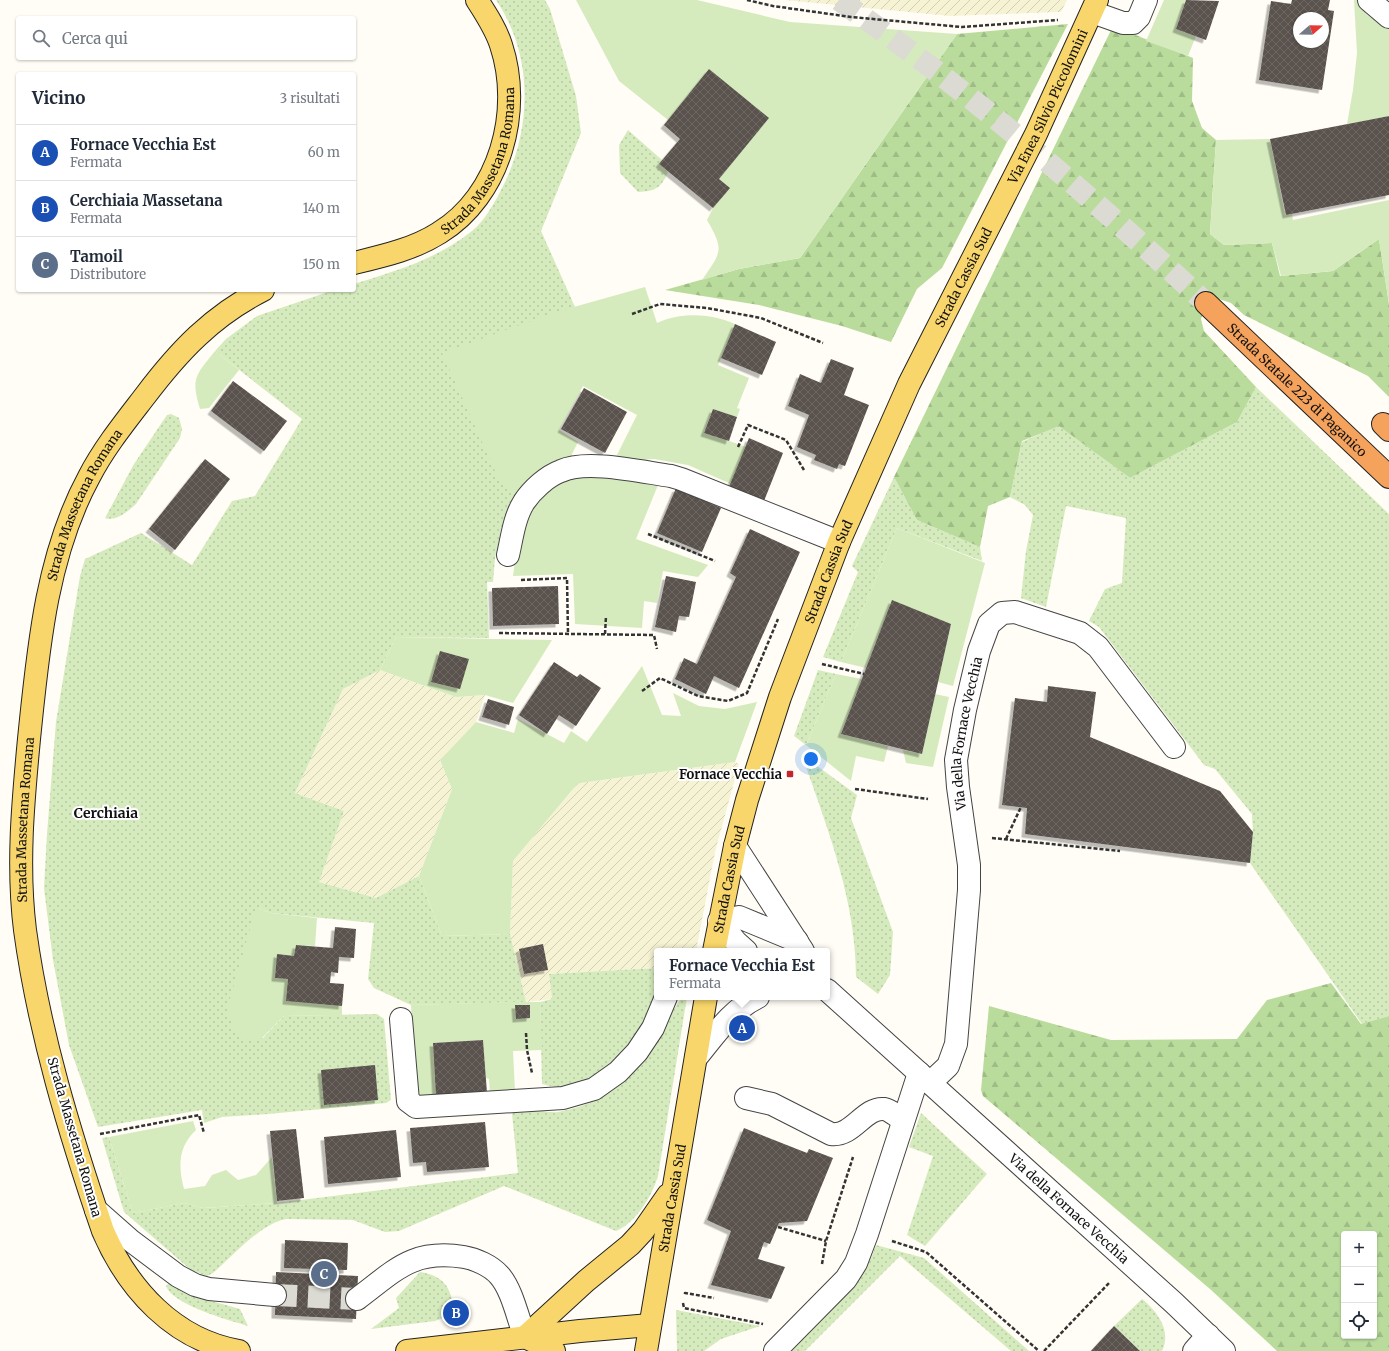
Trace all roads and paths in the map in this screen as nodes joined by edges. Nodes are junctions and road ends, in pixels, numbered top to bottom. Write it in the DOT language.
graph roads {
  1 [pos="477,0"];
  2 [pos="747,0"];
  3 [pos="1146,0"];
  4 [pos="1370,0"];
  5 [pos="1095,6"];
  6 [pos="1389,17"];
  7 [pos="1064,19"];
  8 [pos="997,212"];
  9 [pos="356,262"];
  10 [pos="259,292"];
  11 [pos="1206,303"];
  12 [pos="632,314"];
  13 [pos="823,343"];
  14 [pos="738,447"];
  15 [pos="804,470"];
  16 [pos="1389,477"];
  17 [pos="648,534"];
  18 [pos="839,542"];
  19 [pos="508,555"];
  20 [pos="715,561"];
  21 [pos="781,613"];
  22 [pos="606,616"];
  23 [pos="499,633"];
  24 [pos="568,634"];
  25 [pos="606,634"];
  26 [pos="657,649"];
  27 [pos="816,662"];
  28 [pos="864,674"];
  29 [pos="642,691"];
  30 [pos="1174,747"];
  31 [pos="855,789"];
  32 [pos="928,799"];
  33 [pos="1021,807"];
  34 [pos="991,838"];
  35 [pos="1006,839"];
  36 [pos="735,846"];
  37 [pos="1120,851"];
  38 [pos="719,921"];
  39 [pos="800,946"];
  40 [pos="714,948"];
  41 [pos="743,948"];
  42 [pos="830,993"];
  43 [pos="665,1000"];
  44 [pos="706,1000"];
  45 [pos="753,1000"];
  46 [pos="401,1019"];
  47 [pos="526,1033"];
  48 [pos="696,1058"];
  49 [pos="924,1078"];
  50 [pos="746,1098"];
  51 [pos="537,1099"];
  52 [pos="866,1116"];
  53 [pos="903,1120"];
  54 [pos="204,1133"];
  55 [pos="74,1140"];
  56 [pos="673,1187"];
  57 [pos="96,1210"];
  58 [pos="778,1227"];
  59 [pos="867,1234"];
  60 [pos="826,1241"];
  61 [pos="1112,1280"];
  62 [pos="275,1295"];
  63 [pos="829,1295"];
  64 [pos="714,1298"];
  65 [pos="357,1299"];
  66 [pos="650,1325"];
  67 [pos="797,1327"];
  68 [pos="1208,1335"];
  69 [pos="525,1337"];
  70 [pos="238,1351"];
  71 [pos="407,1351"];
  72 [pos="554,1351"];
  73 [pos="646,1351"];
  74 [pos="774,1351"];
  75 [pos="1039,1351"];
  76 [pos="1044,1351"];
  77 [pos="1194,1351"];
  78 [pos="1224,1351"];
  1 -- 9 [label="main road, Strada Massetana Romana"];
  2 -- 7 [label="path"];
  3 -- 5 [label="street"];
  4 -- 6 [label="street"];
  5 -- 8 [label="main road, Via Enea Silvio Piccolomini"];
  8 -- 18 [label="main road, Strada Cassia Sud"];
  10 -- 55 [label="main road, Strada Massetana Romana"];
  11 -- 16 [label="highway, Strada Statale 223 di Paganico"];
  12 -- 13 [label="path"];
  14 -- 15 [label="path"];
  17 -- 20 [label="path"];
  18 -- 19 [label="street"];
  18 -- 36 [label="main road, Strada Cassia Sud"];
  19 -- 24 [label="path"];
  21 -- 29 [label="path"];
  22 -- 25 [label="path"];
  23 -- 24 [label="path"];
  24 -- 25 [label="path"];
  25 -- 26 [label="path"];
  27 -- 28 [label="path"];
  30 -- 49 [label="street, Via della Fornace Vecchia"];
  31 -- 32 [label="path"];
  33 -- 35 [label="path"];
  34 -- 35 [label="path"];
  35 -- 37 [label="path"];
  36 -- 38 [label="main road, Strada Cassia Sud"];
  36 -- 39 [label="street"];
  38 -- 39 [label="street"];
  38 -- 40 [label="main road, Strada Cassia Sud"];
  38 -- 41 [label="street"];
  42 -- 49 [label="street, Via della Fornace Vecchia"];
  43 -- 51 [label="street"];
  44 -- 48 [label="main road, Strada Cassia Sud"];
  45 -- 48 [label="street"];
  46 -- 51 [label="street"];
  47 -- 51 [label="path"];
  48 -- 56 [label="main road, Strada Cassia Sud"];
  49 -- 53 [label="street, Via della Fornace Vecchia"];
  49 -- 68 [label="street, Via della Fornace Vecchia"];
  50 -- 52 [label="street"];
  52 -- 53 [label="street"];
  52 -- 60 [label="path"];
  53 -- 59 [label="street, Via della Fornace Vecchia"];
  54 -- 55 [label="path"];
  55 -- 57 [label="main road, Strada Massetana Romana"];
  56 -- 66 [label="main road, Strada Cassia Sud"];
  56 -- 69 [label="main road"];
  57 -- 62 [label="street"];
  57 -- 70 [label="main road, Strada Massetana Romana"];
  58 -- 60 [label="path"];
  59 -- 63 [label="street, Via della Fornace Vecchia"];
  59 -- 75 [label="path"];
  60 -- 63 [label="path"];
  61 -- 76 [label="path"];
  63 -- 67 [label="street, Via della Fornace Vecchia"];
  64 -- 67 [label="path"];
  65 -- 69 [label="street"];
  66 -- 69 [label="main road"];
  66 -- 73 [label="main road, Strada Cassia Sud"];
  67 -- 74 [label="street, Via della Fornace Vecchia"];
  68 -- 77 [label="street"];
  68 -- 78 [label="street, Via della Fornace Vecchia"];
  69 -- 71 [label="main road"];
  69 -- 72 [label="main road"];
}
